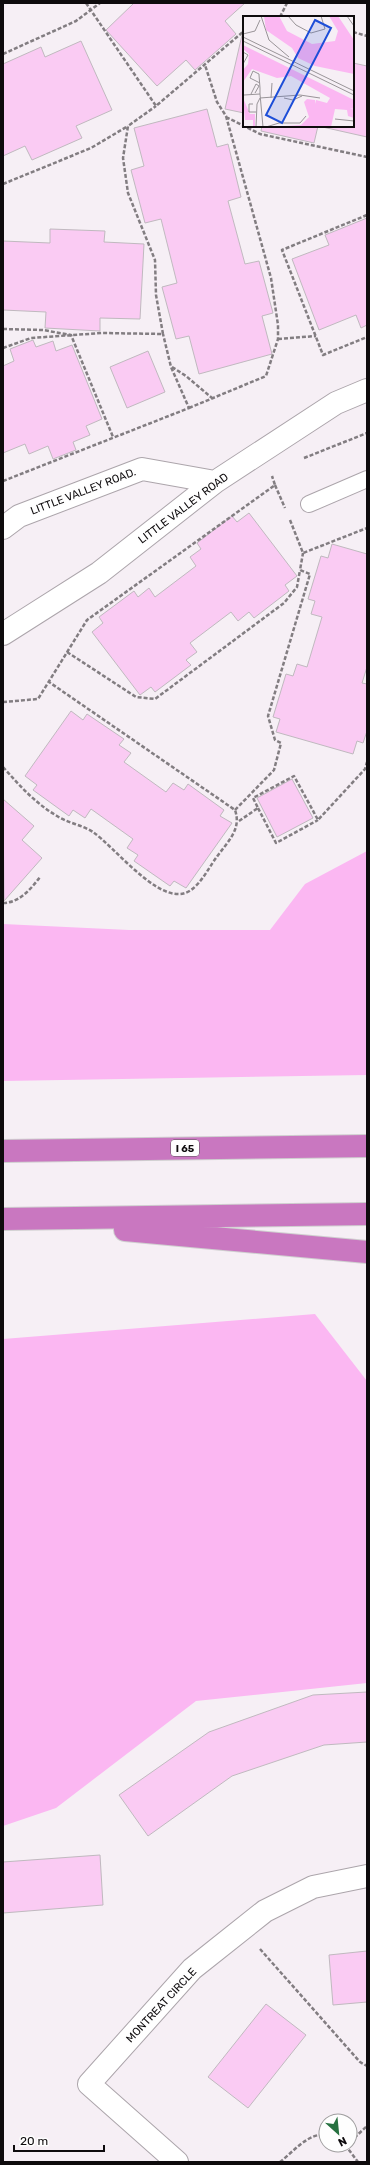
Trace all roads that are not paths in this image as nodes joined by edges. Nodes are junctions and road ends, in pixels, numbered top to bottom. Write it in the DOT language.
graph roads {
  1 [pos="367,390"];
  2 [pos="367,479"];
  3 [pos="215,482"];
  4 [pos="309,504"];
  5 [pos="3,528"];
  6 [pos="3,634"];
  7 [pos="367,1146"];
  8 [pos="3,1151"];
  9 [pos="367,1214"];
  10 [pos="7,1219"];
  11 [pos="367,1252"];
  12 [pos="367,1876"];
  13 [pos="177,2162"];
  1 -- 3 [label="street, LITTLE VALLEY ROAD"];
  2 -- 4 [label="lane"];
  3 -- 5 [label="street, LITTLE VALLEY ROAD."];
  3 -- 6 [label="street, LITTLE VALLEY ROAD"];
  7 -- 8 [label="highway, I 65"];
  9 -- 10 [label="highway"];
  10 -- 11 [label="highway"];
  12 -- 13 [label="street, MONTREAT CIRCLE"];
}
